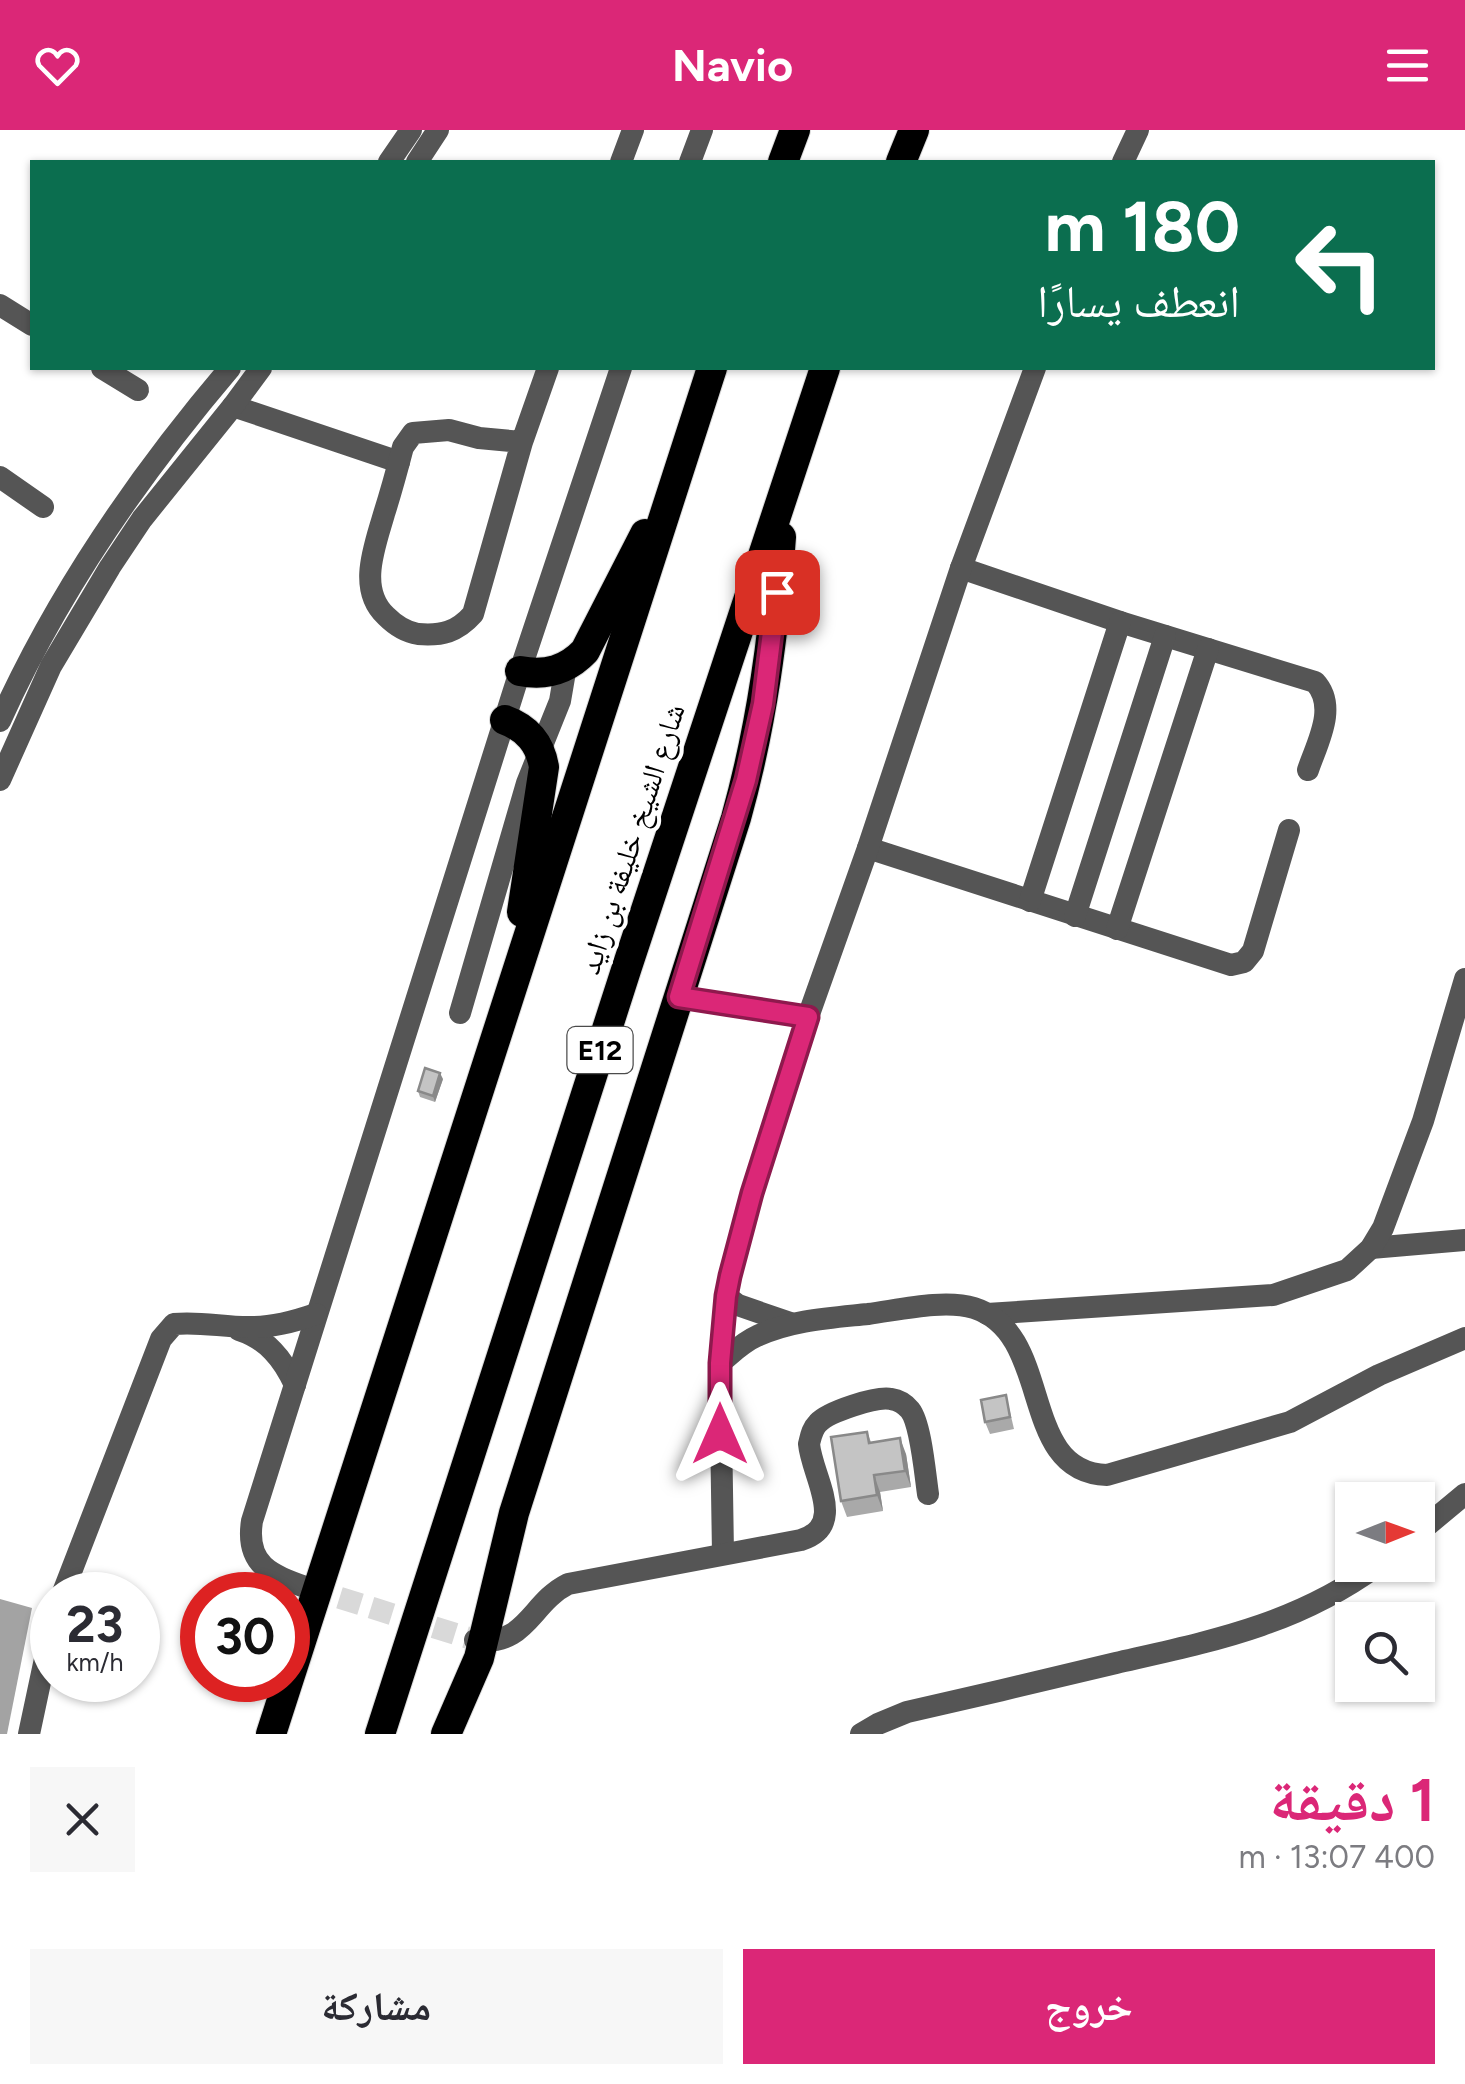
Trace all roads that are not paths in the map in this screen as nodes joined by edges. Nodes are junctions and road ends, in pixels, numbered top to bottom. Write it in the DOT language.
graph roads {
  1 [pos="411,130"];
  2 [pos="438,130"];
  3 [pos="633,130"];
  4 [pos="702,130"];
  5 [pos="795,130"];
  6 [pos="914,130"];
  7 [pos="1138,130"];
  8 [pos="389,160"];
  9 [pos="417,160"];
  10 [pos="623,160"];
  11 [pos="691,160"];
  12 [pos="784,160"];
  13 [pos="902,160"];
  14 [pos="1125,160"];
  15 [pos="0,305"];
  16 [pos="30,324"];
  17 [pos="105,370"];
  18 [pos="228,370"];
  19 [pos="260,370"];
  20 [pos="547,370"];
  21 [pos="620,370"];
  22 [pos="711,370"];
  23 [pos="825,370"];
  24 [pos="1034,370"];
  25 [pos="138,390"];
  26 [pos="233,406"];
  27 [pos="522,442"];
  28 [pos="399,462"];
  29 [pos="0,477"];
  30 [pos="673,489"];
  31 [pos="784,490"];
  32 [pos="43,506"];
  33 [pos="961,568"];
  34 [pos="1120,622"];
  35 [pos="1165,636"];
  36 [pos="1208,650"];
  37 [pos="566,666"];
  38 [pos="520,671"];
  39 [pos="505,720"];
  40 [pos="0,721"];
  41 [pos="540,751"];
  42 [pos="1308,770"];
  43 [pos="0,780"];
  44 [pos="1289,830"];
  45 [pos="868,848"];
  46 [pos="1030,901"];
  47 [pos="1075,916"];
  48 [pos="1117,929"];
  49 [pos="518,968"];
  50 [pos="1465,979"];
  51 [pos="679,997"];
  52 [pos="460,1013"];
  53 [pos="808,1017"];
  54 [pos="1465,1240"];
  55 [pos="1371,1248"];
  56 [pos="726,1296"];
  57 [pos="316,1314"];
  58 [pos="988,1314"];
  59 [pos="790,1323"];
  60 [pos="232,1326"];
  61 [pos="1465,1338"];
  62 [pos="720,1363"];
  63 [pos="294,1385"];
  64 [pos="928,1494"];
  65 [pos="1465,1494"];
  66 [pos="1435,1519"];
  67 [pos="723,1554"];
  68 [pos="70,1572"];
  69 [pos="269,1572"];
  70 [pos="1351,1582"];
  71 [pos="480,1641"];
  72 [pos="35,1702"];
  73 [pos="28,1734"];
  74 [pos="270,1734"];
  75 [pos="380,1734"];
  76 [pos="446,1734"];
  77 [pos="862,1734"];
  1 -- 8 [label="street"];
  2 -- 9 [label="street"];
  3 -- 10 [label="street"];
  4 -- 11 [label="street"];
  5 -- 12 [label="highway"];
  6 -- 13 [label="highway"];
  7 -- 14 [label="street"];
  15 -- 16 [label="street"];
  17 -- 25 [label="street"];
  18 -- 40 [label="street"];
  19 -- 26 [label="street"];
  20 -- 27 [label="street"];
  21 -- 38 [label="street"];
  22 -- 30 [label="highway"];
  23 -- 31 [label="highway, شارع الشيخ خليفة بن زايد / E12"];
  24 -- 33 [label="street"];
  26 -- 28 [label="street"];
  26 -- 43 [label="street"];
  27 -- 28 [label="street"];
  27 -- 28 [label="street"];
  29 -- 32 [label="street"];
  30 -- 37 [label="highway"];
  30 -- 49 [label="highway"];
  31 -- 51 [label="highway"];
  31 -- 75 [label="highway, شارع الشيخ خليفة بن زايد / E12"];
  33 -- 34 [label="street"];
  33 -- 45 [label="street"];
  34 -- 35 [label="street"];
  34 -- 46 [label="street"];
  35 -- 36 [label="street"];
  35 -- 47 [label="street"];
  36 -- 42 [label="street"];
  36 -- 48 [label="street"];
  37 -- 38 [label="highway"];
  37 -- 41 [label="street"];
  38 -- 39 [label="street"];
  39 -- 41 [label="highway"];
  39 -- 57 [label="street"];
  41 -- 49 [label="highway"];
  41 -- 52 [label="street"];
  44 -- 48 [label="street"];
  45 -- 46 [label="street"];
  45 -- 53 [label="street"];
  46 -- 47 [label="street"];
  47 -- 48 [label="street"];
  49 -- 74 [label="highway"];
  50 -- 55 [label="street"];
  51 -- 53 [label="street"];
  51 -- 71 [label="highway"];
  53 -- 56 [label="street"];
  54 -- 55 [label="street"];
  55 -- 58 [label="street"];
  56 -- 59 [label="street"];
  56 -- 62 [label="street"];
  57 -- 60 [label="street"];
  57 -- 63 [label="street"];
  58 -- 59 [label="street"];
  58 -- 61 [label="street"];
  59 -- 62 [label="street"];
  60 -- 63 [label="street"];
  60 -- 68 [label="street"];
  62 -- 67 [label="street"];
  63 -- 69 [label="street"];
  64 -- 67 [label="street"];
  65 -- 66 [label="street"];
  67 -- 71 [label="street"];
  70 -- 77 [label="street"];
  71 -- 76 [label="highway"];
  72 -- 73 [label="street"];
}
